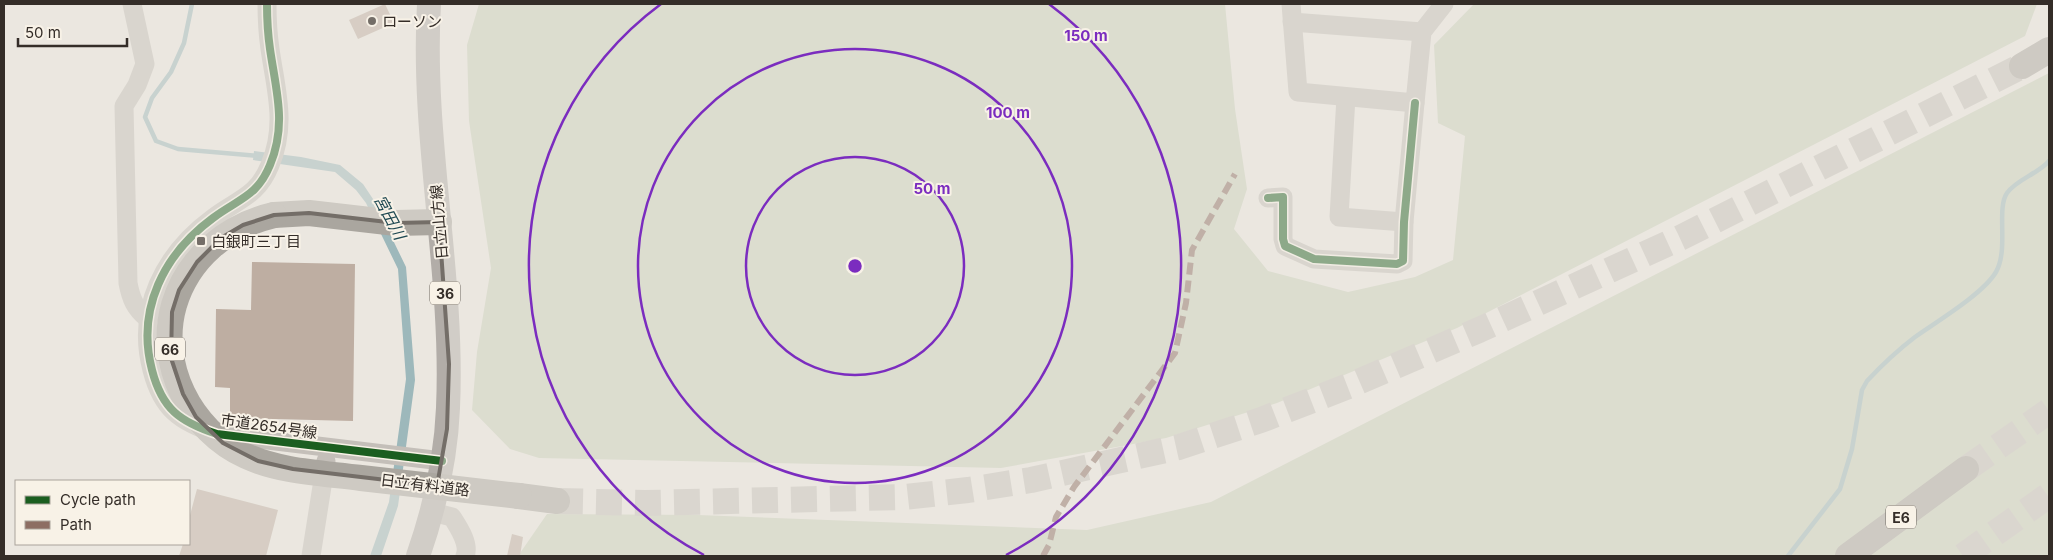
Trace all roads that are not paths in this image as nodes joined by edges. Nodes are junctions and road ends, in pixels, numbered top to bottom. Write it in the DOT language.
graph roads {
  1 [pos="132,4"];
  2 [pos="267,4"];
  3 [pos="429,4"];
  4 [pos="1444,4"];
  5 [pos="1291,13"];
  6 [pos="1422,32"];
  7 [pos="2049,50"];
  8 [pos="2022,66"];
  9 [pos="1346,97"];
  10 [pos="1414,103"];
  11 [pos="1268,198"];
  12 [pos="439,222"];
  13 [pos="1404,222"];
  14 [pos="147,318"];
  15 [pos="328,448"];
  16 [pos="442,461"];
  17 [pos="1960,474"];
  18 [pos="557,501"];
  19 [pos="432,512"];
  20 [pos="311,556"];
  21 [pos="418,556"];
  22 [pos="465,556"];
  23 [pos="1848,556"];
  1 -- 14 [label="street"];
  2 -- 14 [label="street, 市道2654号線"];
  3 -- 12 [label="main road, 日立山方線 / 36"];
  4 -- 6 [label="street"];
  5 -- 6 [label="street"];
  5 -- 9 [label="street"];
  6 -- 10 [label="street"];
  7 -- 8 [label="highway"];
  9 -- 10 [label="street"];
  9 -- 13 [label="street"];
  10 -- 13 [label="street"];
  11 -- 13 [label="street"];
  12 -- 16 [label="main road, 日立山方線 / 36"];
  12 -- 18 [label="highway, 日立有料道路 / 66, bridge"];
  14 -- 15 [label="street, 市道2654号線"];
  15 -- 16 [label="street, 市道2654号線"];
  15 -- 20 [label="street"];
  16 -- 19 [label="main road, 日立山方線 / 36"];
  17 -- 23 [label="highway, E6"];
  19 -- 21 [label="main road, 日立山方線 / 36"];
  19 -- 22 [label="street"];
}
